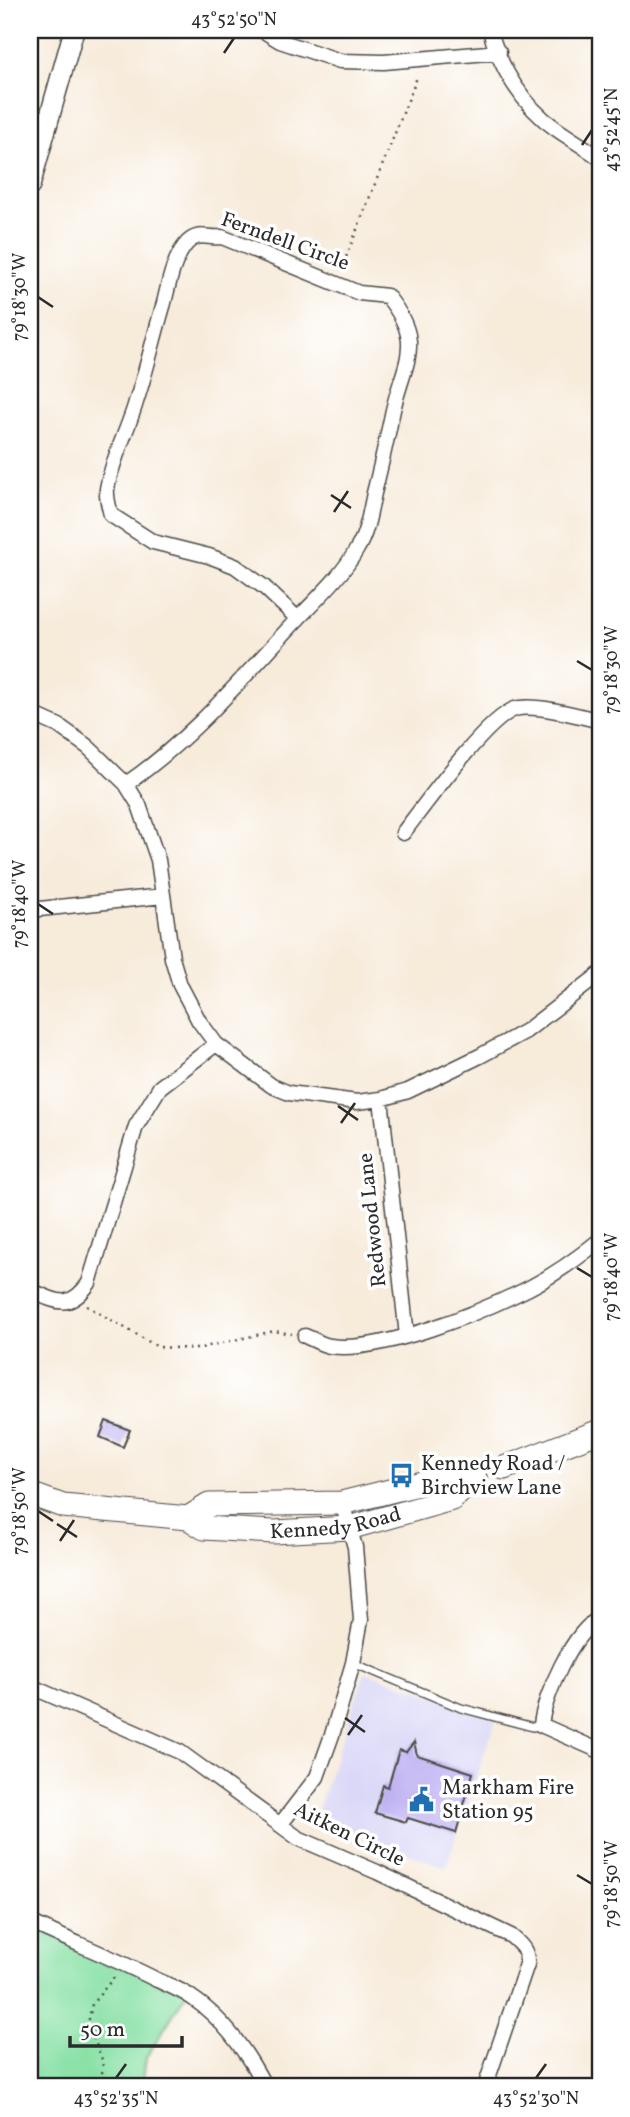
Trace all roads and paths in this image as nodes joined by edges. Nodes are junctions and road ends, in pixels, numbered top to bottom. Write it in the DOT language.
graph roads {
  1 [pos="74,30"];
  2 [pos="262,30"];
  3 [pos="490,30"];
  4 [pos="499,52"];
  5 [pos="425,58"];
  6 [pos="600,158"];
  7 [pos="30,186"];
  8 [pos="336,283"];
  9 [pos="298,619"];
  10 [pos="30,713"];
  11 [pos="600,721"];
  12 [pos="126,785"];
  13 [pos="403,833"];
  14 [pos="163,896"];
  15 [pos="30,910"];
  16 [pos="600,974"];
  17 [pos="216,1044"];
  18 [pos="381,1100"];
  19 [pos="600,1240"];
  20 [pos="30,1290"];
  21 [pos="75,1298"];
  22 [pos="305,1336"];
  23 [pos="407,1336"];
  24 [pos="600,1432"];
  25 [pos="504,1468"];
  26 [pos="475,1478"];
  27 [pos="30,1493"];
  28 [pos="342,1503"];
  29 [pos="188,1518"];
  30 [pos="349,1528"];
  31 [pos="600,1618"];
  32 [pos="353,1663"];
  33 [pos="30,1686"];
  34 [pos="541,1725"];
  35 [pos="600,1751"];
  36 [pos="280,1825"];
  37 [pos="30,1922"];
  38 [pos="124,1964"];
  39 [pos="101,2087"];
  40 [pos="265,2087"];
  41 [pos="485,2087"];
  1 -- 7 [label="main road"];
  2 -- 5 [label="street"];
  3 -- 4 [label="street"];
  4 -- 5 [label="street"];
  4 -- 6 [label="street"];
  5 -- 8 [label="path"];
  8 -- 9 [label="street, Ferndell Circle"];
  8 -- 9 [label="street, Ferndell Circle"];
  9 -- 12 [label="street, Ferndell Circle"];
  10 -- 12 [label="street"];
  11 -- 13 [label="street"];
  12 -- 14 [label="street"];
  14 -- 15 [label="street"];
  14 -- 17 [label="street"];
  16 -- 18 [label="street"];
  17 -- 18 [label="street"];
  17 -- 21 [label="street"];
  18 -- 23 [label="street, Redwood Lane"];
  19 -- 23 [label="street"];
  20 -- 21 [label="street"];
  21 -- 22 [label="path"];
  22 -- 23 [label="street"];
  24 -- 25 [label="main road, Kennedy Road"];
  25 -- 26 [label="main road, Kennedy Road"];
  26 -- 28 [label="main road, Kennedy Road"];
  26 -- 30 [label="main road, Kennedy Road"];
  27 -- 29 [label="main road, Kennedy Road"];
  28 -- 29 [label="main road, Kennedy Road"];
  28 -- 30 [label="street"];
  29 -- 30 [label="main road, Kennedy Road"];
  30 -- 32 [label="street"];
  31 -- 34 [label="street"];
  32 -- 34 [label="lane"];
  32 -- 36 [label="street"];
  33 -- 36 [label="street, Aitken Circle"];
  34 -- 35 [label="street"];
  36 -- 41 [label="street, Aitken Circle"];
  37 -- 38 [label="street"];
  38 -- 39 [label="path"];
  38 -- 40 [label="street"];
}
